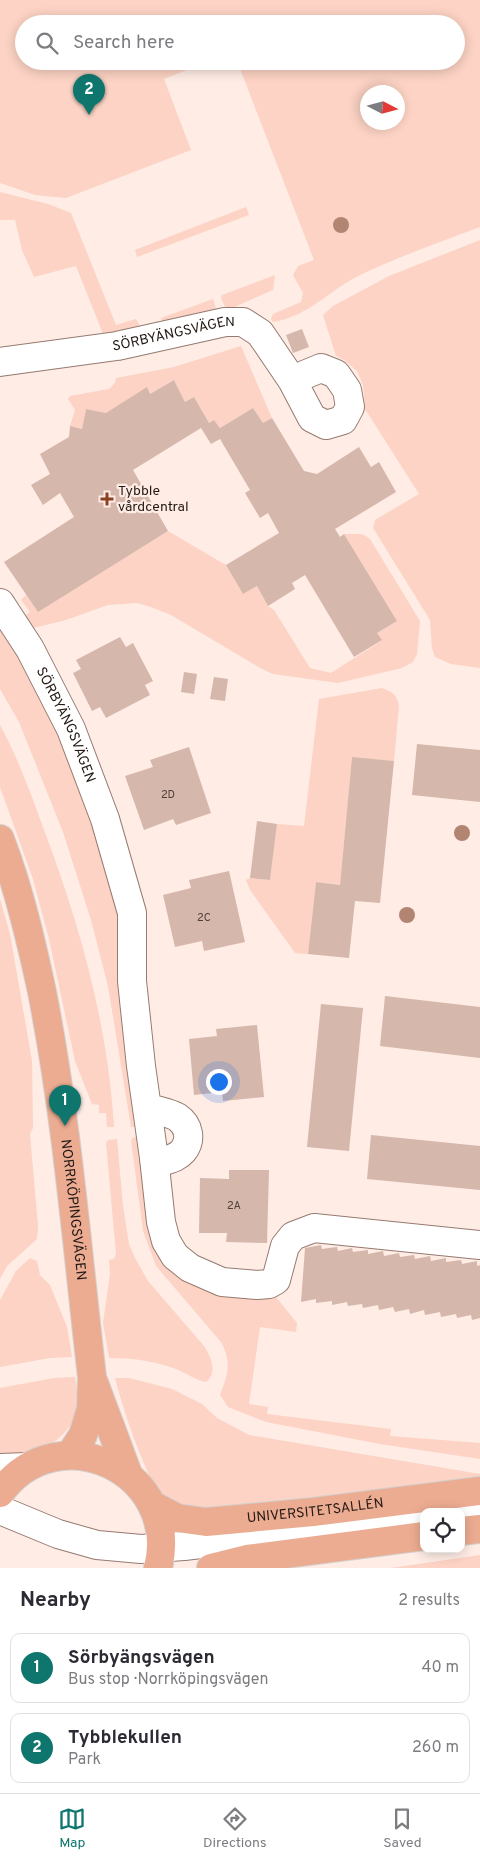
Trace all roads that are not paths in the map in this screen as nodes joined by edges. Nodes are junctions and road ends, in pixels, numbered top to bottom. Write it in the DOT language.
graph roads {
  1 [pos="0,362"];
  2 [pos="292,380"];
  3 [pos="0,603"];
  4 [pos="0,839"];
  5 [pos="147,1107"];
  6 [pos="154,1158"];
  7 [pos="480,1245"];
  8 [pos="92,1377"];
  9 [pos="70,1455"];
  10 [pos="27,1467"];
  11 [pos="0,1468"];
  12 [pos="128,1474"];
  13 [pos="480,1491"];
  14 [pos="0,1492"];
  15 [pos="154,1506"];
  16 [pos="0,1510"];
  17 [pos="480,1510"];
  18 [pos="465,1512"];
  19 [pos="420,1518"];
  20 [pos="480,1529"];
  21 [pos="465,1531"];
  22 [pos="420,1537"];
  23 [pos="160,1558"];
  24 [pos="211,1568"];
  1 -- 2 [label="street, SÖRBYÄNGSVÄGEN"];
  3 -- 5 [label="street, SÖRBYÄNGSVÄGEN"];
  4 -- 8 [label="main road, NORRKÖPINGSVÄGEN"];
  5 -- 6 [label="street, SÖRBYÄNGSVÄGEN"];
  5 -- 6 [label="street"];
  6 -- 7 [label="street, SÖRBYÄNGSVÄGEN"];
  8 -- 9 [label="main road, NORRKÖPINGSVÄGEN"];
  8 -- 12 [label="main road, NORRKÖPINGSVÄGEN"];
  9 -- 10 [label="main road"];
  9 -- 12 [label="main road"];
  10 -- 11 [label="street"];
  10 -- 14 [label="main road"];
  12 -- 15 [label="main road"];
  13 -- 15 [label="main road, UNIVERSITETSALLÉN"];
  15 -- 23 [label="main road"];
  16 -- 23 [label="street"];
  17 -- 18 [label="street"];
  19 -- 23 [label="street"];
  20 -- 21 [label="main road"];
  22 -- 24 [label="main road"];
}
